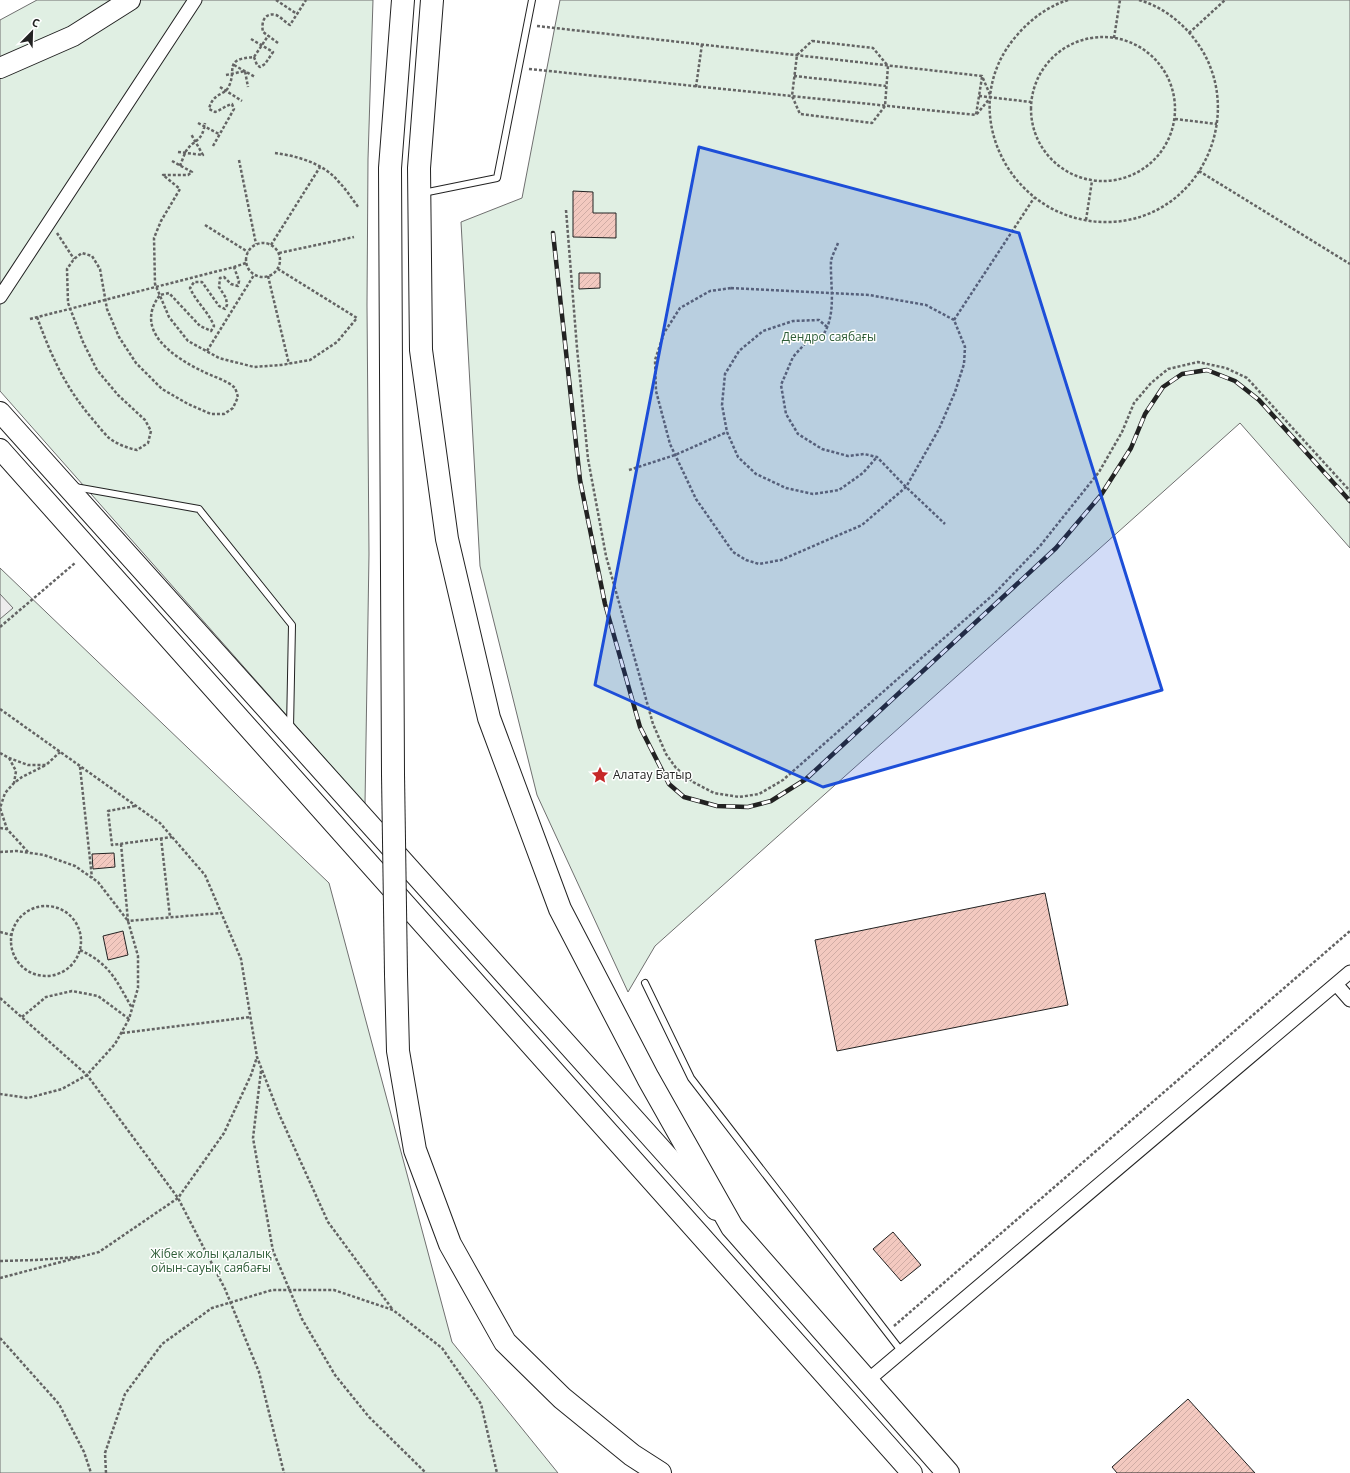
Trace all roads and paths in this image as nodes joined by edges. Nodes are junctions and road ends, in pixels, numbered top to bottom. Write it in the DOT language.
graph roads {
  1 [pos="130,0"];
  2 [pos="195,0"];
  3 [pos="276,0"];
  4 [pos="306,0"];
  5 [pos="403,0"];
  6 [pos="432,0"];
  7 [pos="532,0"];
  8 [pos="1068,0"];
  9 [pos="1120,0"];
  10 [pos="1139,0"];
  11 [pos="1225,0"];
  12 [pos="298,14"];
  13 [pos="527,25"];
  14 [pos="1189,32"];
  15 [pos="268,36"];
  16 [pos="1114,38"];
  17 [pos="251,39"];
  18 [pos="278,43"];
  19 [pos="702,44"];
  20 [pos="262,46"];
  21 [pos="797,55"];
  22 [pos="254,57"];
  23 [pos="234,65"];
  24 [pos="888,66"];
  25 [pos="0,68"];
  26 [pos="518,68"];
  27 [pos="245,71"];
  28 [pos="232,74"];
  29 [pos="226,75"];
  30 [pos="794,76"];
  31 [pos="982,76"];
  32 [pos="256,77"];
  33 [pos="886,86"];
  34 [pos="220,87"];
  35 [pos="248,87"];
  36 [pos="696,87"];
  37 [pos="226,91"];
  38 [pos="792,96"];
  39 [pos="979,96"];
  40 [pos="991,97"];
  41 [pos="242,101"];
  42 [pos="1031,102"];
  43 [pos="885,106"];
  44 [pos="976,115"];
  45 [pos="1175,119"];
  46 [pos="198,123"];
  47 [pos="205,123"];
  48 [pos="1217,124"];
  49 [pos="205,127"];
  50 [pos="191,134"];
  51 [pos="219,134"];
  52 [pos="196,143"];
  53 [pos="212,146"];
  54 [pos="178,152"];
  55 [pos="186,153"];
  56 [pos="275,153"];
  57 [pos="240,160"];
  58 [pos="172,161"];
  59 [pos="180,166"];
  60 [pos="320,167"];
  61 [pos="1199,171"];
  62 [pos="1092,181"];
  63 [pos="419,193"];
  64 [pos="1034,198"];
  65 [pos="359,208"];
  66 [pos="566,210"];
  67 [pos="1086,220"];
  68 [pos="50,222"];
  69 [pos="205,225"];
  70 [pos="354,237"];
  71 [pos="838,243"];
  72 [pos="256,244"];
  73 [pos="272,245"];
  74 [pos="248,252"];
  75 [pos="279,253"];
  76 [pos="74,259"];
  77 [pos="246,263"];
  78 [pos="1350,264"];
  79 [pos="234,268"];
  80 [pos="278,269"];
  81 [pos="254,275"];
  82 [pos="268,276"];
  83 [pos="157,287"];
  84 [pos="832,293"];
  85 [pos="160,295"];
  86 [pos="0,297"];
  87 [pos="106,300"];
  88 [pos="70,309"];
  89 [pos="37,317"];
  90 [pos="30,319"];
  91 [pos="954,320"];
  92 [pos="828,328"];
  93 [pos="206,351"];
  94 [pos="289,364"];
  95 [pos="0,412"];
  96 [pos="727,432"];
  97 [pos="0,449"];
  98 [pos="675,455"];
  99 [pos="877,457"];
  100 [pos="630,470"];
  101 [pos="67,486"];
  102 [pos="906,487"];
  103 [pos="1350,491"];
  104 [pos="94,516"];
  105 [pos="945,524"];
  106 [pos="75,533"];
  107 [pos="74,563"];
  108 [pos="0,627"];
  109 [pos="0,709"];
  110 [pos="290,735"];
  111 [pos="60,752"];
  112 [pos="0,753"];
  113 [pos="9,758"];
  114 [pos="46,765"];
  115 [pos="80,766"];
  116 [pos="14,783"];
  117 [pos="135,806"];
  118 [pos="0,828"];
  119 [pos="7,829"];
  120 [pos="172,837"];
  121 [pos="161,838"];
  122 [pos="121,844"];
  123 [pos="0,852"];
  124 [pos="28,853"];
  125 [pos="92,878"];
  126 [pos="221,913"];
  127 [pos="170,917"];
  128 [pos="128,921"];
  129 [pos="1350,931"];
  130 [pos="0,932"];
  131 [pos="12,935"];
  132 [pos="80,950"];
  133 [pos="1350,972"];
  134 [pos="645,983"];
  135 [pos="1336,984"];
  136 [pos="0,998"];
  137 [pos="1350,1000"];
  138 [pos="132,1008"];
  139 [pos="22,1017"];
  140 [pos="250,1017"];
  141 [pos="129,1019"];
  142 [pos="121,1033"];
  143 [pos="257,1057"];
  144 [pos="261,1068"];
  145 [pos="87,1076"];
  146 [pos="0,1094"];
  147 [pos="178,1198"];
  148 [pos="732,1227"];
  149 [pos="85,1256"];
  150 [pos="0,1261"];
  151 [pos="0,1278"];
  152 [pos="289,1290"];
  153 [pos="230,1302"];
  154 [pos="393,1310"];
  155 [pos="887,1332"];
  156 [pos="0,1338"];
  157 [pos="902,1352"];
  158 [pos="867,1381"];
  159 [pos="91,1473"];
  160 [pos="106,1473"];
  161 [pos="284,1473"];
  162 [pos="426,1473"];
  163 [pos="497,1473"];
  164 [pos="660,1473"];
  165 [pos="912,1473"];
  166 [pos="948,1473"];
  1 -- 25 [label="main road"];
  2 -- 68 [label="street"];
  3 -- 12 [label="path"];
  4 -- 12 [label="path"];
  5 -- 164 [label="highway, bridge"];
  6 -- 63 [label="highway"];
  7 -- 13 [label="lane"];
  8 -- 40 [label="path"];
  9 -- 16 [label="path"];
  10 -- 14 [label="path"];
  11 -- 14 [label="path"];
  12 -- 15 [label="path"];
  13 -- 19 [label="path"];
  13 -- 26 [label="lane"];
  14 -- 48 [label="path"];
  15 -- 18 [label="path"];
  15 -- 20 [label="path"];
  16 -- 42 [label="path"];
  16 -- 45 [label="path"];
  17 -- 20 [label="path"];
  19 -- 21 [label="path"];
  19 -- 36 [label="path"];
  20 -- 22 [label="path"];
  20 -- 22 [label="path"];
  21 -- 24 [label="path"];
  21 -- 24 [label="path"];
  21 -- 30 [label="path"];
  22 -- 23 [label="path"];
  23 -- 27 [label="path"];
  23 -- 28 [label="path"];
  24 -- 31 [label="path"];
  24 -- 33 [label="path"];
  26 -- 36 [label="path"];
  26 -- 63 [label="lane"];
  27 -- 28 [label="path"];
  27 -- 32 [label="path"];
  27 -- 35 [label="path"];
  28 -- 29 [label="path"];
  28 -- 37 [label="path"];
  30 -- 33 [label="path"];
  30 -- 38 [label="path"];
  31 -- 39 [label="path"];
  31 -- 40 [label="path"];
  33 -- 43 [label="path"];
  34 -- 37 [label="path"];
  36 -- 38 [label="path"];
  37 -- 41 [label="path"];
  37 -- 51 [label="path"];
  38 -- 43 [label="path"];
  38 -- 43 [label="path"];
  39 -- 40 [label="path"];
  39 -- 44 [label="path"];
  40 -- 42 [label="path"];
  40 -- 44 [label="path"];
  40 -- 64 [label="path"];
  42 -- 62 [label="path"];
  43 -- 44 [label="path"];
  45 -- 48 [label="path"];
  45 -- 62 [label="path"];
  46 -- 49 [label="path"];
  47 -- 49 [label="path"];
  48 -- 61 [label="path"];
  49 -- 51 [label="path"];
  49 -- 52 [label="path"];
  50 -- 52 [label="path"];
  51 -- 53 [label="path"];
  52 -- 55 [label="path"];
  52 -- 55 [label="path"];
  54 -- 55 [label="path"];
  55 -- 59 [label="path"];
  56 -- 60 [label="path"];
  57 -- 72 [label="path"];
  58 -- 59 [label="path"];
  59 -- 83 [label="path"];
  60 -- 65 [label="path"];
  60 -- 73 [label="path"];
  61 -- 67 [label="path"];
  61 -- 78 [label="path"];
  62 -- 67 [label="path"];
  63 -- 148 [label="highway"];
  64 -- 67 [label="path"];
  64 -- 91 [label="path"];
  66 -- 103 [label="path"];
  68 -- 76 [label="path"];
  68 -- 86 [label="street"];
  69 -- 74 [label="path"];
  70 -- 75 [label="path"];
  71 -- 84 [label="path"];
  72 -- 73 [label="path"];
  72 -- 74 [label="path"];
  73 -- 75 [label="path"];
  74 -- 77 [label="path"];
  75 -- 80 [label="path"];
  76 -- 87 [label="path"];
  76 -- 88 [label="path"];
  77 -- 79 [label="path"];
  77 -- 81 [label="path"];
  79 -- 83 [label="path"];
  79 -- 85 [label="path"];
  80 -- 82 [label="path"];
  80 -- 94 [label="path"];
  81 -- 82 [label="path"];
  81 -- 93 [label="path"];
  82 -- 94 [label="path"];
  83 -- 85 [label="path"];
  83 -- 87 [label="path"];
  84 -- 91 [label="path"];
  84 -- 92 [label="path"];
  84 -- 98 [label="path"];
  85 -- 87 [label="path"];
  85 -- 93 [label="path"];
  87 -- 88 [label="path"];
  88 -- 89 [label="path"];
  88 -- 89 [label="path"];
  89 -- 90 [label="path"];
  91 -- 102 [label="path"];
  92 -- 96 [label="path"];
  92 -- 99 [label="path"];
  93 -- 94 [label="path"];
  95 -- 101 [label="main road"];
  96 -- 98 [label="path"];
  96 -- 99 [label="path"];
  97 -- 106 [label="main road"];
  98 -- 100 [label="path"];
  98 -- 102 [label="path"];
  99 -- 102 [label="path"];
  101 -- 104 [label="main road"];
  101 -- 110 [label="lane"];
  102 -- 105 [label="path"];
  104 -- 106 [label="main road"];
  104 -- 110 [label="main road"];
  106 -- 165 [label="main road"];
  107 -- 108 [label="path"];
  109 -- 111 [label="path"];
  110 -- 148 [label="main road"];
  111 -- 114 [label="path"];
  111 -- 115 [label="path"];
  112 -- 113 [label="path"];
  113 -- 114 [label="path"];
  113 -- 116 [label="path"];
  114 -- 116 [label="path"];
  115 -- 117 [label="path"];
  115 -- 125 [label="path"];
  116 -- 119 [label="path"];
  117 -- 120 [label="path"];
  117 -- 122 [label="path"];
  118 -- 119 [label="path"];
  119 -- 124 [label="path"];
  120 -- 121 [label="path"];
  120 -- 126 [label="path"];
  121 -- 122 [label="path"];
  121 -- 127 [label="path"];
  122 -- 128 [label="path"];
  123 -- 124 [label="path"];
  124 -- 125 [label="path"];
  125 -- 128 [label="path"];
  126 -- 127 [label="path"];
  126 -- 140 [label="path"];
  127 -- 128 [label="path"];
  128 -- 138 [label="path"];
  129 -- 155 [label="path"];
  130 -- 131 [label="path"];
  131 -- 132 [label="path"];
  131 -- 132 [label="path"];
  132 -- 138 [label="path"];
  133 -- 135 [label="street"];
  134 -- 155 [label="lane"];
  135 -- 137 [label="street"];
  135 -- 157 [label="street"];
  136 -- 139 [label="path"];
  138 -- 141 [label="path"];
  139 -- 141 [label="path"];
  139 -- 145 [label="path"];
  140 -- 142 [label="path"];
  140 -- 143 [label="path"];
  141 -- 142 [label="path"];
  142 -- 145 [label="path"];
  143 -- 144 [label="path"];
  143 -- 147 [label="path"];
  144 -- 152 [label="path"];
  144 -- 154 [label="path"];
  145 -- 146 [label="path"];
  145 -- 147 [label="path"];
  147 -- 149 [label="path"];
  147 -- 153 [label="path"];
  148 -- 158 [label="highway"];
  149 -- 150 [label="path"];
  149 -- 151 [label="path"];
  152 -- 153 [label="path"];
  152 -- 154 [label="path"];
  152 -- 162 [label="path"];
  153 -- 160 [label="path"];
  153 -- 161 [label="path"];
  154 -- 163 [label="path"];
  155 -- 157 [label="lane"];
  156 -- 159 [label="path"];
  157 -- 158 [label="street"];
  158 -- 166 [label="highway"];
}
